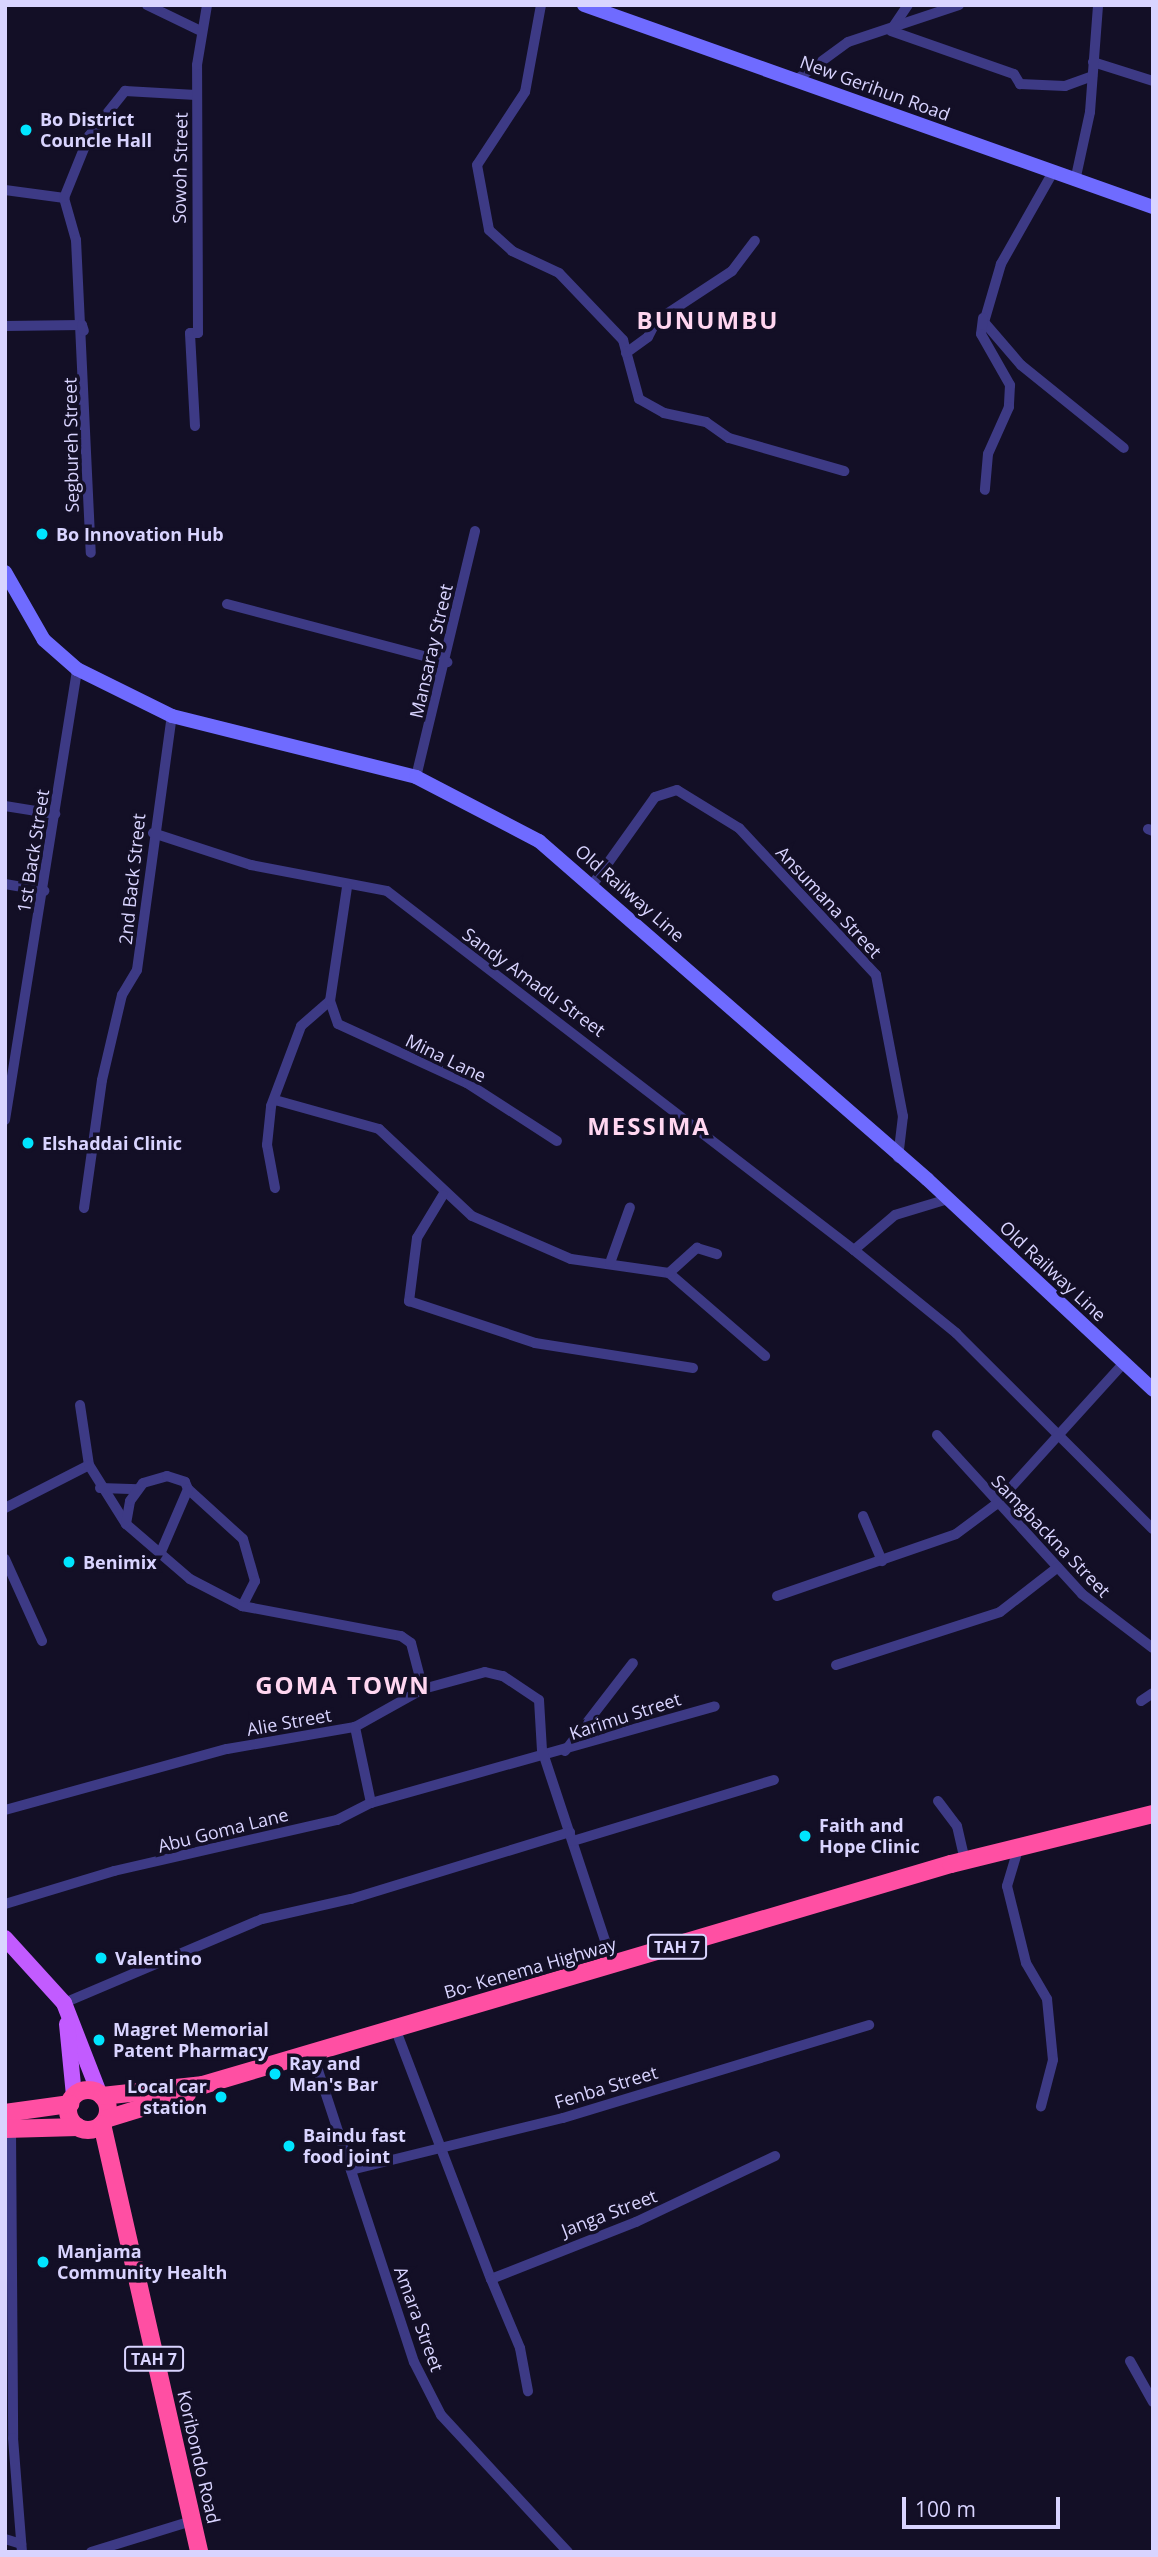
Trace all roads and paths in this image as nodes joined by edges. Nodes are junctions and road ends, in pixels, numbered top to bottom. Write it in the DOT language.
graph roads {
  1 [pos="147,5"];
  2 [pos="207,5"];
  3 [pos="541,5"];
  4 [pos="584,5"];
  5 [pos="908,5"];
  6 [pos="959,5"];
  7 [pos="1098,5"];
  8 [pos="200,30"];
  9 [pos="891,31"];
  10 [pos="1093,62"];
  11 [pos="1092,76"];
  12 [pos="796,80"];
  13 [pos="1153,81"];
  14 [pos="196,95"];
  15 [pos="1054,172"];
  16 [pos="1075,181"];
  17 [pos="5,190"];
  18 [pos="64,198"];
  19 [pos="1153,208"];
  20 [pos="755,241"];
  21 [pos="985,307"];
  22 [pos="5,326"];
  23 [pos="85,335"];
  24 [pos="626,353"];
  25 [pos="195,426"];
  26 [pos="1124,448"];
  27 [pos="844,471"];
  28 [pos="985,490"];
  29 [pos="475,531"];
  30 [pos="91,553"];
  31 [pos="5,572"];
  32 [pos="227,604"];
  33 [pos="447,662"];
  34 [pos="77,668"];
  35 [pos="172,716"];
  36 [pos="416,777"];
  37 [pos="5,806"];
  38 [pos="55,814"];
  39 [pos="153,833"];
  40 [pos="5,884"];
  41 [pos="593,884"];
  42 [pos="347,887"];
  43 [pos="44,891"];
  44 [pos="330,1001"];
  45 [pos="275,1100"];
  46 [pos="5,1121"];
  47 [pos="557,1141"];
  48 [pos="898,1158"];
  49 [pos="275,1188"];
  50 [pos="443,1195"];
  51 [pos="948,1199"];
  52 [pos="630,1207"];
  53 [pos="84,1208"];
  54 [pos="853,1250"];
  55 [pos="717,1254"];
  56 [pos="610,1263"];
  57 [pos="668,1273"];
  58 [pos="765,1356"];
  59 [pos="1123,1364"];
  60 [pos="692,1368"];
  61 [pos="1153,1390"];
  62 [pos="80,1405"];
  63 [pos="1057,1433"];
  64 [pos="937,1435"];
  65 [pos="89,1465"];
  66 [pos="100,1488"];
  67 [pos="138,1489"];
  68 [pos="188,1489"];
  69 [pos="995,1505"];
  70 [pos="5,1508"];
  71 [pos="863,1516"];
  72 [pos="126,1524"];
  73 [pos="1153,1528"];
  74 [pos="160,1554"];
  75 [pos="5,1559"];
  76 [pos="881,1561"];
  77 [pos="1058,1567"];
  78 [pos="777,1596"];
  79 [pos="242,1606"];
  80 [pos="42,1641"];
  81 [pos="1153,1648"];
  82 [pos="633,1662"];
  83 [pos="836,1665"];
  84 [pos="423,1689"];
  85 [pos="1153,1693"];
  86 [pos="1141,1702"];
  87 [pos="715,1706"];
  88 [pos="355,1727"];
  89 [pos="564,1752"];
  90 [pos="545,1758"];
  91 [pos="774,1780"];
  92 [pos="937,1801"];
  93 [pos="371,1803"];
  94 [pos="5,1810"];
  95 [pos="1153,1814"];
  96 [pos="571,1836"];
  97 [pos="1019,1845"];
  98 [pos="965,1860"];
  99 [pos="5,1904"];
  100 [pos="5,1938"];
  101 [pos="613,1965"];
  102 [pos="65,2007"];
  103 [pos="869,2025"];
  104 [pos="395,2028"];
  105 [pos="313,2055"];
  106 [pos="203,2085"];
  107 [pos="100,2095"];
  108 [pos="72,2100"];
  109 [pos="1041,2106"];
  110 [pos="7,2124"];
  111 [pos="93,2125"];
  112 [pos="438,2147"];
  113 [pos="775,2156"];
  114 [pos="351,2170"];
  115 [pos="491,2279"];
  116 [pos="1130,2361"];
  117 [pos="528,2391"];
  118 [pos="1153,2402"];
  119 [pos="192,2521"];
  120 [pos="5,2539"];
  121 [pos="22,2548"];
  122 [pos="91,2552"];
  123 [pos="199,2552"];
  124 [pos="568,2552"];
  1 -- 8 [label="street"];
  2 -- 8 [label="street, Sowoh Street"];
  3 -- 24 [label="street"];
  4 -- 12 [label="street, New Gerihun Road"];
  5 -- 9 [label="street"];
  6 -- 9 [label="street"];
  7 -- 10 [label="street"];
  8 -- 14 [label="street, Sowoh Street"];
  9 -- 11 [label="street"];
  9 -- 12 [label="street"];
  10 -- 11 [label="street"];
  10 -- 13 [label="street"];
  11 -- 16 [label="street"];
  12 -- 15 [label="street, New Gerihun Road"];
  14 -- 18 [label="street"];
  14 -- 25 [label="street, Sowoh Street"];
  15 -- 16 [label="street, New Gerihun Road"];
  15 -- 21 [label="street"];
  16 -- 19 [label="street, New Gerihun Road"];
  17 -- 18 [label="street"];
  18 -- 23 [label="street, Segbureh Street"];
  20 -- 24 [label="street"];
  21 -- 26 [label="street"];
  21 -- 28 [label="street"];
  22 -- 23 [label="street"];
  23 -- 30 [label="street, Segbureh Street"];
  24 -- 27 [label="street"];
  29 -- 33 [label="street, Mansaray Street"];
  31 -- 34 [label="street, Old Railway Line"];
  32 -- 33 [label="street"];
  33 -- 36 [label="street, Mansaray Street"];
  34 -- 35 [label="street, Old Railway Line"];
  34 -- 38 [label="street, 1st Back Street"];
  35 -- 36 [label="street, Old Railway Line"];
  35 -- 39 [label="street, 2nd Back Street"];
  36 -- 41 [label="street, Old Railway Line"];
  37 -- 38 [label="street"];
  38 -- 43 [label="street, 1st Back Street"];
  39 -- 42 [label="street, Sandy Amadu Street"];
  39 -- 53 [label="street, 2nd Back Street"];
  40 -- 43 [label="street"];
  41 -- 48 [label="street, Old Railway Line"];
  41 -- 48 [label="street, Ansumana Street"];
  42 -- 44 [label="street"];
  42 -- 54 [label="street, Sandy Amadu Street"];
  43 -- 46 [label="street, 1st Back Street"];
  44 -- 45 [label="street"];
  44 -- 47 [label="street, Mina Lane"];
  45 -- 49 [label="street"];
  45 -- 50 [label="street"];
  48 -- 51 [label="street, Old Railway Line"];
  50 -- 56 [label="street"];
  50 -- 60 [label="street"];
  51 -- 54 [label="street"];
  51 -- 59 [label="street, Old Railway Line"];
  52 -- 56 [label="street"];
  54 -- 63 [label="street, Sandy Amadu Street"];
  55 -- 57 [label="street"];
  56 -- 57 [label="street"];
  57 -- 58 [label="street"];
  59 -- 61 [label="street, Old Railway Line"];
  59 -- 63 [label="street"];
  62 -- 65 [label="street"];
  63 -- 69 [label="street"];
  63 -- 73 [label="street, Sandy Amadu Street"];
  64 -- 69 [label="street, Samgbackna Street"];
  65 -- 66 [label="street"];
  65 -- 70 [label="street"];
  66 -- 67 [label="street"];
  66 -- 72 [label="street"];
  67 -- 68 [label="street"];
  67 -- 72 [label="street"];
  68 -- 74 [label="street"];
  68 -- 79 [label="street"];
  69 -- 76 [label="street"];
  69 -- 77 [label="street, Samgbackna Street"];
  71 -- 76 [label="street"];
  72 -- 74 [label="street"];
  74 -- 79 [label="street"];
  75 -- 80 [label="street"];
  76 -- 78 [label="street"];
  77 -- 81 [label="street, Samgbackna Street"];
  77 -- 83 [label="street"];
  79 -- 84 [label="street"];
  82 -- 89 [label="street"];
  84 -- 88 [label="street, Alie Street"];
  84 -- 90 [label="street, Alie Street"];
  85 -- 86 [label="street"];
  87 -- 89 [label="street, Karimu Street"];
  88 -- 93 [label="street"];
  88 -- 94 [label="street, Alie Street"];
  89 -- 90 [label="street, Karimu Street"];
  90 -- 93 [label="street, Karimu Street"];
  90 -- 96 [label="street, Alie Street"];
  91 -- 96 [label="street"];
  92 -- 98 [label="street"];
  93 -- 99 [label="street, Abu Goma Lane"];
  95 -- 97 [label="highway, Bo- Kenema Highway / TAH 7"];
  96 -- 101 [label="street, Alie Street"];
  96 -- 102 [label="street"];
  97 -- 98 [label="highway, Bo- Kenema Highway / TAH 7"];
  97 -- 109 [label="street"];
  98 -- 101 [label="highway, Bo- Kenema Highway / TAH 7"];
  100 -- 102 [label="main road"];
  101 -- 104 [label="highway, Bo- Kenema Highway / TAH 7"];
  102 -- 107 [label="main road"];
  102 -- 108 [label="main road"];
  103 -- 112 [label="street, Fenba Street"];
  104 -- 105 [label="highway, Bo- Kenema Highway / TAH 7"];
  104 -- 112 [label="street"];
  105 -- 106 [label="highway, Bo- Kenema Highway / TAH 7"];
  105 -- 114 [label="street, Amara Street"];
  106 -- 107 [label="highway, TAH 7"];
  106 -- 111 [label="highway, TAH 7"];
  107 -- 108 [label="highway"];
  107 -- 111 [label="highway"];
  108 -- 110 [label="highway"];
  108 -- 111 [label="highway"];
  110 -- 111 [label="highway, TAH 7"];
  110 -- 121 [label="street"];
  111 -- 119 [label="highway, Koribondo Road / TAH 7"];
  112 -- 114 [label="street, Fenba Street"];
  112 -- 115 [label="street"];
  113 -- 115 [label="street, Janga Street"];
  114 -- 124 [label="street, Amara Street"];
  115 -- 117 [label="street"];
  116 -- 118 [label="street"];
  119 -- 122 [label="street"];
  119 -- 123 [label="highway, Koribondo Road / TAH 7"];
  120 -- 121 [label="street"];
}
